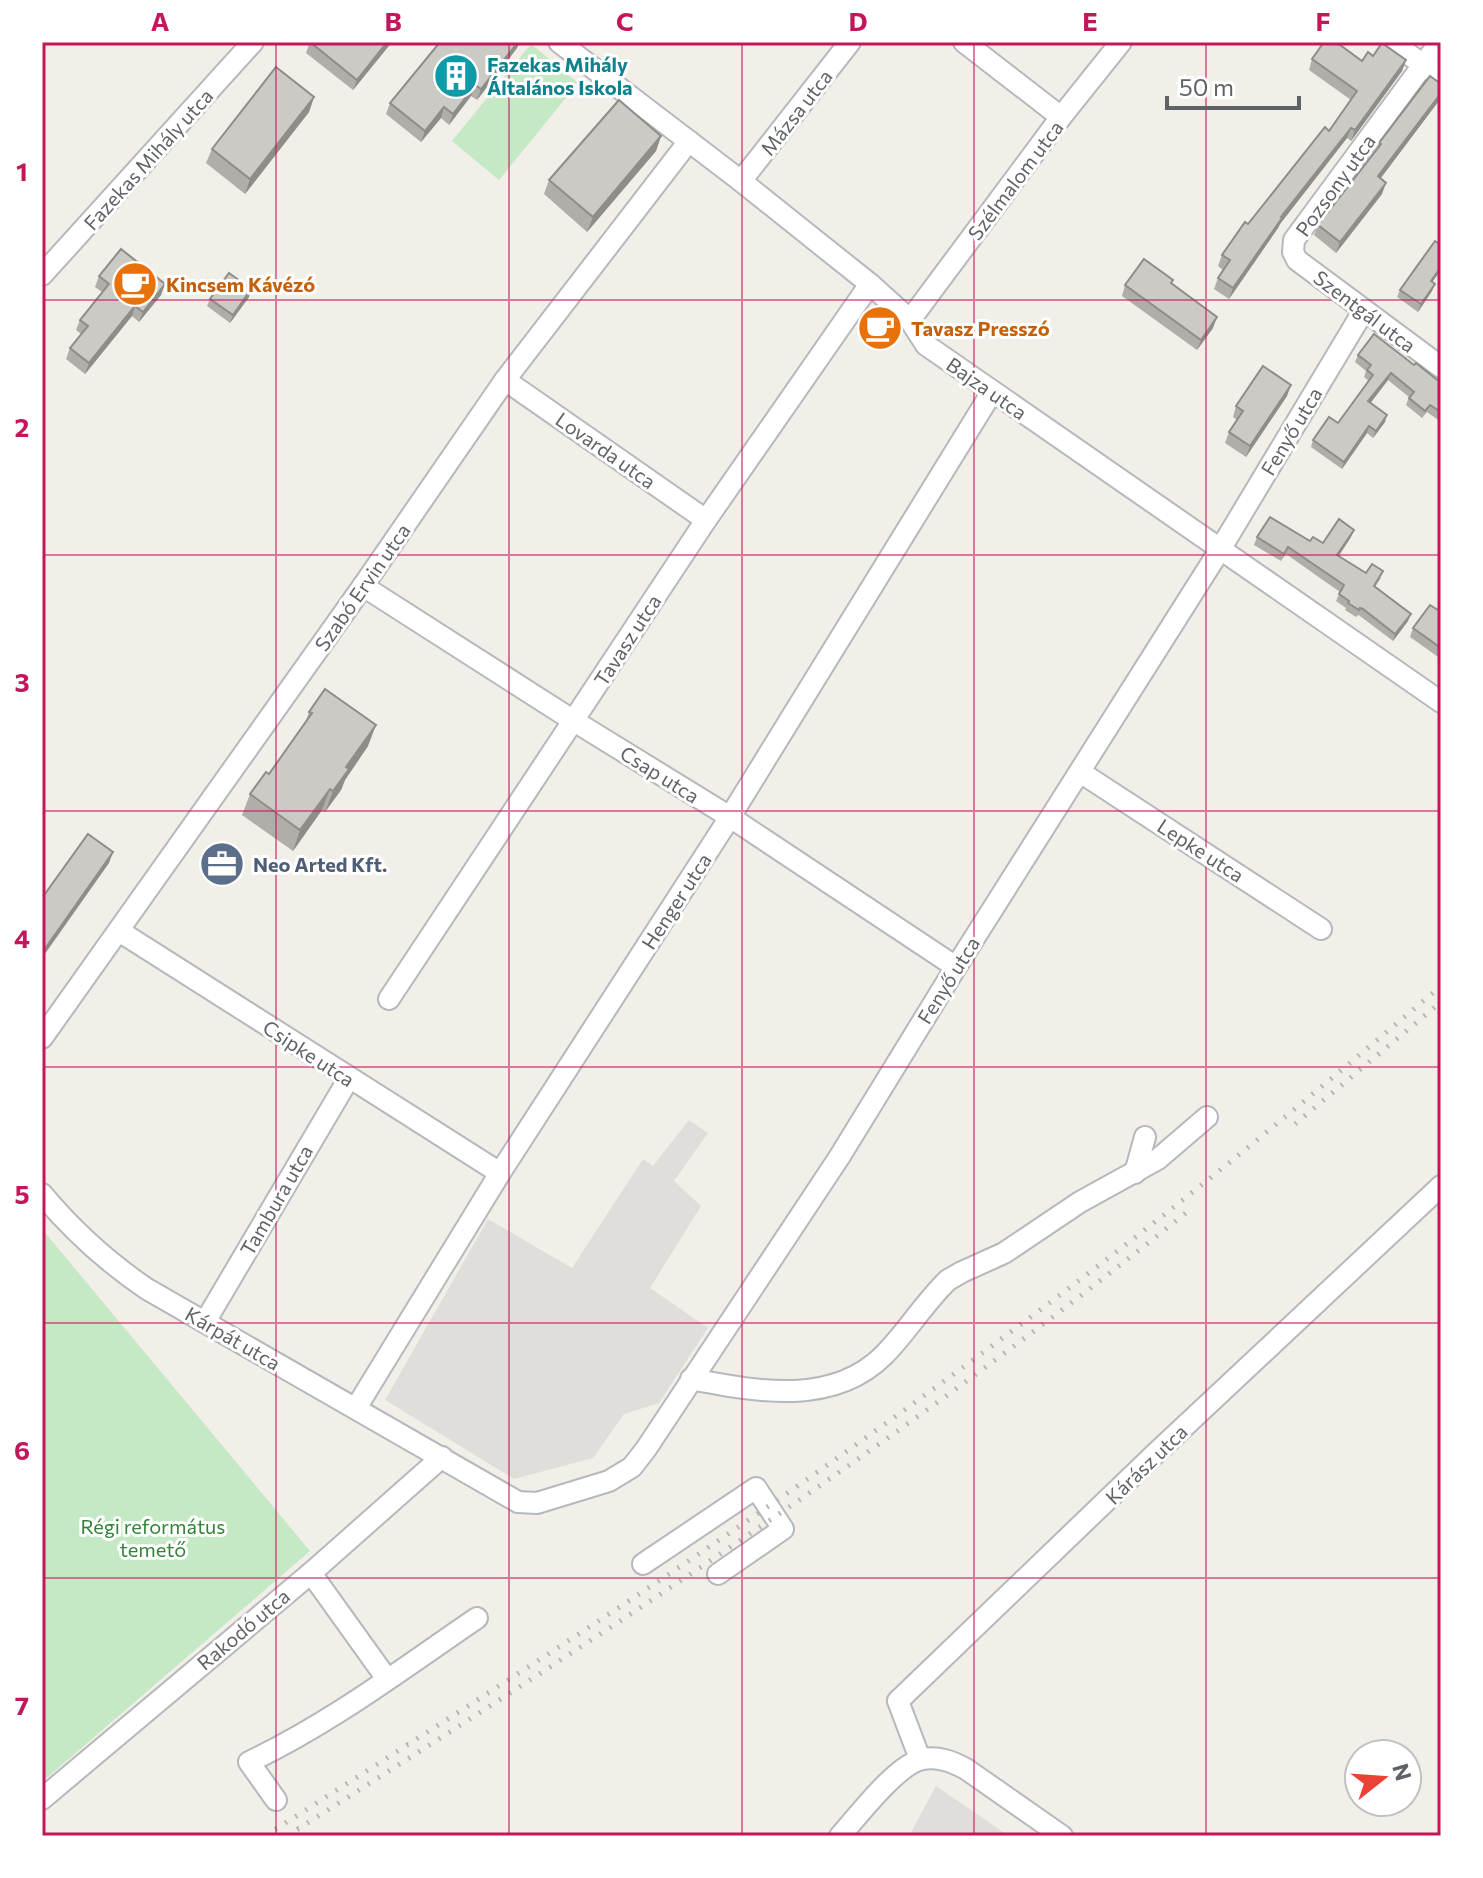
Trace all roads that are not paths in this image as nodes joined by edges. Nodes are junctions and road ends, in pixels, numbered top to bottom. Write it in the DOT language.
graph roads {
  1 [pos="253,42"];
  2 [pos="850,42"];
  3 [pos="964,42"];
  4 [pos="1121,42"];
  5 [pos="1391,42"];
  6 [pos="1440,42"];
  7 [pos="563,43"];
  8 [pos="1433,71"];
  9 [pos="1061,117"];
  10 [pos="689,141"];
  11 [pos="741,181"];
  12 [pos="1293,252"];
  13 [pos="42,275"];
  14 [pos="870,284"];
  15 [pos="1364,310"];
  16 [pos="910,320"];
  17 [pos="1441,367"];
  18 [pos="505,380"];
  19 [pos="992,392"];
  20 [pos="706,520"];
  21 [pos="1221,548"];
  22 [pos="363,586"];
  23 [pos="1441,702"];
  24 [pos="574,721"];
  25 [pos="1080,772"];
  26 [pos="730,817"];
  27 [pos="1321,929"];
  28 [pos="119,931"];
  29 [pos="956,967"];
  30 [pos="389,999"];
  31 [pos="42,1038"];
  32 [pos="349,1078"];
  33 [pos="1207,1117"];
  34 [pos="1145,1137"];
  35 [pos="500,1173"];
  36 [pos="1135,1173"];
  37 [pos="1441,1186"];
  38 [pos="42,1194"];
  39 [pos="205,1322"];
  40 [pos="691,1379"];
  41 [pos="356,1408"];
  42 [pos="442,1457"];
  43 [pos="643,1564"];
  44 [pos="311,1573"];
  45 [pos="718,1574"];
  46 [pos="477,1618"];
  47 [pos="387,1679"];
  48 [pos="920,1759"];
  49 [pos="42,1799"];
  50 [pos="276,1800"];
  51 [pos="840,1836"];
  52 [pos="1062,1836"];
  1 -- 13 [label="street, Fazekas Mihály utca"];
  2 -- 11 [label="street, Mázsa utca"];
  3 -- 9 [label="street"];
  4 -- 9 [label="street, Szélmalom utca"];
  5 -- 8 [label="street"];
  6 -- 8 [label="street, Pozsony utca"];
  7 -- 10 [label="street, Bajza utca"];
  8 -- 12 [label="street, Pozsony utca"];
  9 -- 16 [label="street, Szélmalom utca"];
  10 -- 11 [label="street, Bajza utca"];
  10 -- 18 [label="street, Szabó Ervin utca"];
  11 -- 14 [label="street, Bajza utca"];
  12 -- 15 [label="street, Szentgál utca"];
  14 -- 16 [label="street, Bajza utca"];
  14 -- 20 [label="street, Tavasz utca"];
  15 -- 17 [label="street, Szentgál utca"];
  15 -- 21 [label="street, Fenyő utca"];
  16 -- 19 [label="street, Bajza utca"];
  18 -- 20 [label="street, Lovarda utca"];
  18 -- 22 [label="street, Szabó Ervin utca"];
  19 -- 21 [label="street, Bajza utca"];
  19 -- 26 [label="street, Henger utca"];
  20 -- 24 [label="street, Tavasz utca"];
  21 -- 23 [label="street, Bajza utca"];
  21 -- 25 [label="street, Fenyő utca"];
  22 -- 24 [label="street, Csap utca"];
  22 -- 28 [label="street, Szabó Ervin utca"];
  24 -- 26 [label="street, Csap utca"];
  24 -- 30 [label="street, Tavasz utca"];
  25 -- 27 [label="street, Lepke utca"];
  25 -- 29 [label="street, Fenyő utca"];
  26 -- 29 [label="street, Csap utca"];
  26 -- 35 [label="street, Henger utca"];
  28 -- 31 [label="street, Szabó Ervin utca"];
  28 -- 32 [label="street, Csipke utca"];
  29 -- 40 [label="street, Fenyő utca"];
  32 -- 35 [label="street, Csipke utca"];
  32 -- 39 [label="street, Tambura utca"];
  33 -- 36 [label="street"];
  34 -- 36 [label="street"];
  35 -- 41 [label="street, Henger utca"];
  36 -- 40 [label="street"];
  37 -- 48 [label="street, Kárász utca"];
  38 -- 39 [label="street, Kárpát utca"];
  39 -- 41 [label="street, Kárpát utca"];
  40 -- 42 [label="street, Fenyő utca"];
  41 -- 42 [label="street, Kárpát utca"];
  42 -- 44 [label="street, Rakodó utca"];
  43 -- 45 [label="street"];
  44 -- 47 [label="street"];
  44 -- 49 [label="street, Rakodó utca"];
  46 -- 47 [label="street"];
  47 -- 50 [label="street"];
  48 -- 51 [label="street"];
  48 -- 52 [label="street"];
}
